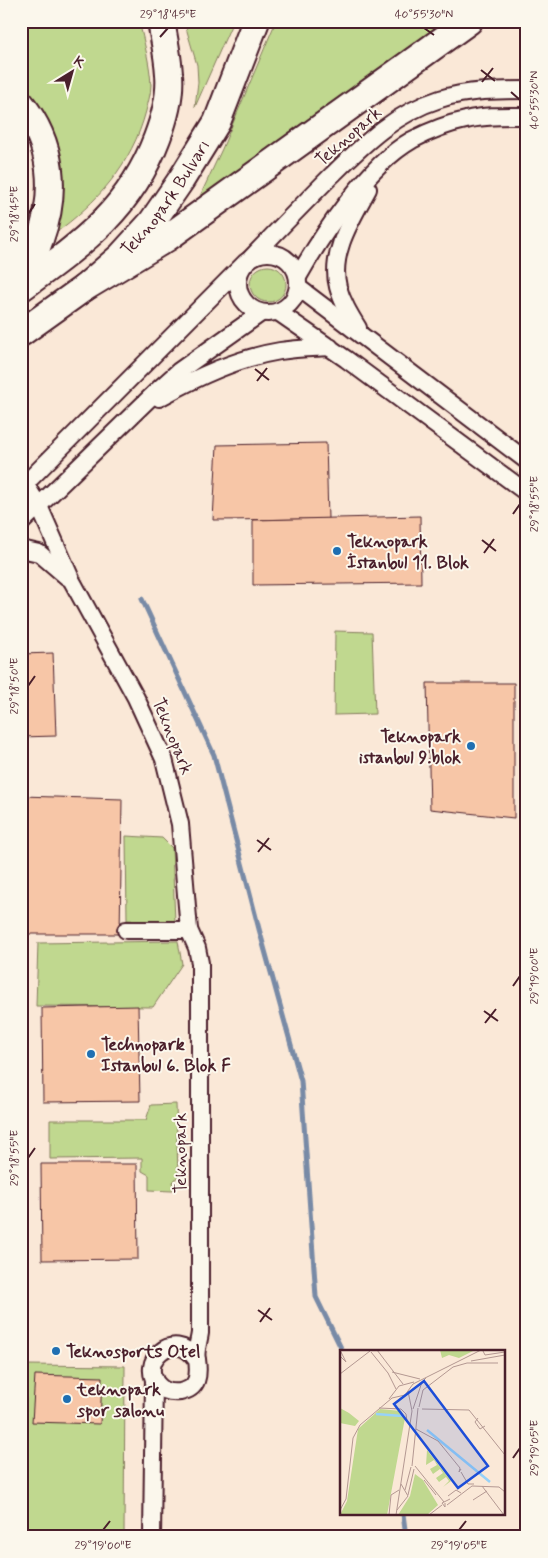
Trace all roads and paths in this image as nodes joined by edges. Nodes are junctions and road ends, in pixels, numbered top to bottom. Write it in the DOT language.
graph roads {
  1 [pos="161,21"];
  2 [pos="256,21"];
  3 [pos="469,21"];
  4 [pos="527,90"];
  5 [pos="21,104"];
  6 [pos="527,116"];
  7 [pos="381,166"];
  8 [pos="249,260"];
  9 [pos="21,272"];
  10 [pos="299,282"];
  11 [pos="21,288"];
  12 [pos="84,288"];
  13 [pos="260,312"];
  14 [pos="278,312"];
  15 [pos="21,333"];
  16 [pos="363,336"];
  17 [pos="330,347"];
  18 [pos="138,410"];
  19 [pos="527,461"];
  20 [pos="23,486"];
  21 [pos="527,493"];
  22 [pos="39,506"];
  23 [pos="21,524"];
  24 [pos="21,549"];
  25 [pos="72,581"];
  26 [pos="126,930"];
  27 [pos="189,930"];
  28 [pos="191,1353"];
  29 [pos="154,1378"];
  30 [pos="171,1392"];
  31 [pos="152,1537"];
  32 [pos="160,1537"];
  1 -- 11 [label="highway, Teknopark Bulvarı"];
  2 -- 12 [label="highway, Teknopark Bulvarı"];
  3 -- 12 [label="highway"];
  4 -- 8 [label="street, Teknopark"];
  5 -- 9 [label="highway"];
  6 -- 7 [label="street"];
  7 -- 10 [label="street"];
  7 -- 16 [label="street"];
  8 -- 10 [label="street"];
  8 -- 13 [label="street, Teknopark"];
  8 -- 20 [label="street, Teknopark"];
  10 -- 14 [label="street"];
  10 -- 16 [label="street"];
  12 -- 15 [label="highway, Teknopark Bulvarı"];
  13 -- 14 [label="street"];
  13 -- 18 [label="street"];
  14 -- 17 [label="street"];
  16 -- 19 [label="street"];
  17 -- 18 [label="street"];
  17 -- 21 [label="street"];
  18 -- 22 [label="street"];
  20 -- 22 [label="street, Teknopark"];
  22 -- 23 [label="street"];
  22 -- 25 [label="street, Teknopark"];
  24 -- 25 [label="street, Teknopark"];
  25 -- 27 [label="street, Teknopark"];
  26 -- 27 [label="street"];
  27 -- 28 [label="street, Teknopark"];
  28 -- 29 [label="street"];
  28 -- 30 [label="street"];
  29 -- 30 [label="street"];
  29 -- 31 [label="street"];
  30 -- 32 [label="street"];
}
